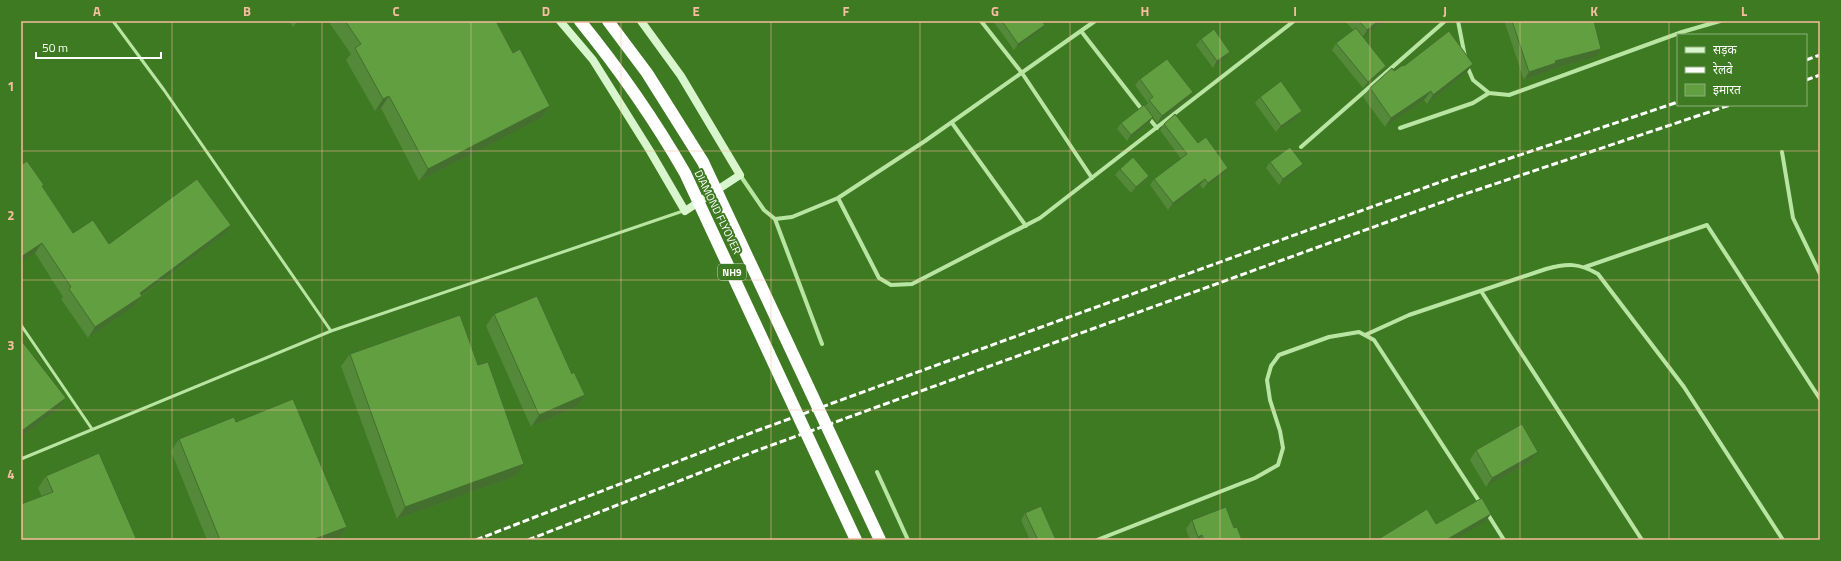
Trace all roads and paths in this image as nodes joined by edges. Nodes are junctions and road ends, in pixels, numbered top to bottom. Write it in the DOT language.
graph roads {
  1 [pos="113,21"];
  2 [pos="560,21"];
  3 [pos="580,21"];
  4 [pos="608,21"];
  5 [pos="640,21"];
  6 [pos="981,21"];
  7 [pos="1095,21"];
  8 [pos="1294,21"];
  9 [pos="1445,21"];
  10 [pos="1458,21"];
  11 [pos="1720,21"];
  12 [pos="1081,31"];
  13 [pos="1022,73"];
  14 [pos="1489,93"];
  15 [pos="952,123"];
  16 [pos="1157,128"];
  17 [pos="1400,128"];
  18 [pos="1301,147"];
  19 [pos="1782,152"];
  20 [pos="740,175"];
  21 [pos="1092,178"];
  22 [pos="838,198"];
  23 [pos="685,211"];
  24 [pos="775,219"];
  25 [pos="1026,226"];
  26 [pos="1585,267"];
  27 [pos="1820,274"];
  28 [pos="1481,291"];
  29 [pos="21,324"];
  30 [pos="332,331"];
  31 [pos="1365,335"];
  32 [pos="822,344"];
  33 [pos="1820,400"];
  34 [pos="92,430"];
  35 [pos="21,459"];
  36 [pos="877,472"];
  37 [pos="856,540"];
  38 [pos="880,540"];
  39 [pos="908,540"];
  40 [pos="1097,540"];
  41 [pos="1504,540"];
  42 [pos="1642,540"];
  43 [pos="1783,540"];
  1 -- 30 [label="lane"];
  2 -- 23 [label="street"];
  3 -- 37 [label="highway, DIAMOND FLYOVER / NH9, bridge"];
  4 -- 38 [label="highway, DIAMOND FLYOVER / NH9, bridge"];
  5 -- 20 [label="street"];
  6 -- 13 [label="street"];
  7 -- 12 [label="street"];
  8 -- 16 [label="street"];
  9 -- 18 [label="street"];
  10 -- 14 [label="street"];
  11 -- 14 [label="street"];
  12 -- 13 [label="street"];
  12 -- 16 [label="street"];
  13 -- 15 [label="street"];
  13 -- 21 [label="street"];
  14 -- 17 [label="street"];
  15 -- 22 [label="street"];
  15 -- 25 [label="street"];
  16 -- 21 [label="street"];
  19 -- 27 [label="street"];
  20 -- 23 [label="street"];
  20 -- 24 [label="street"];
  21 -- 25 [label="street"];
  22 -- 24 [label="street"];
  22 -- 25 [label="street"];
  23 -- 30 [label="lane"];
  24 -- 32 [label="street"];
  26 -- 28 [label="street"];
  26 -- 33 [label="street"];
  26 -- 43 [label="street"];
  28 -- 31 [label="street"];
  28 -- 42 [label="street"];
  29 -- 34 [label="lane"];
  30 -- 34 [label="lane"];
  31 -- 40 [label="street"];
  31 -- 41 [label="street"];
  34 -- 35 [label="lane"];
  36 -- 39 [label="street"];
}
